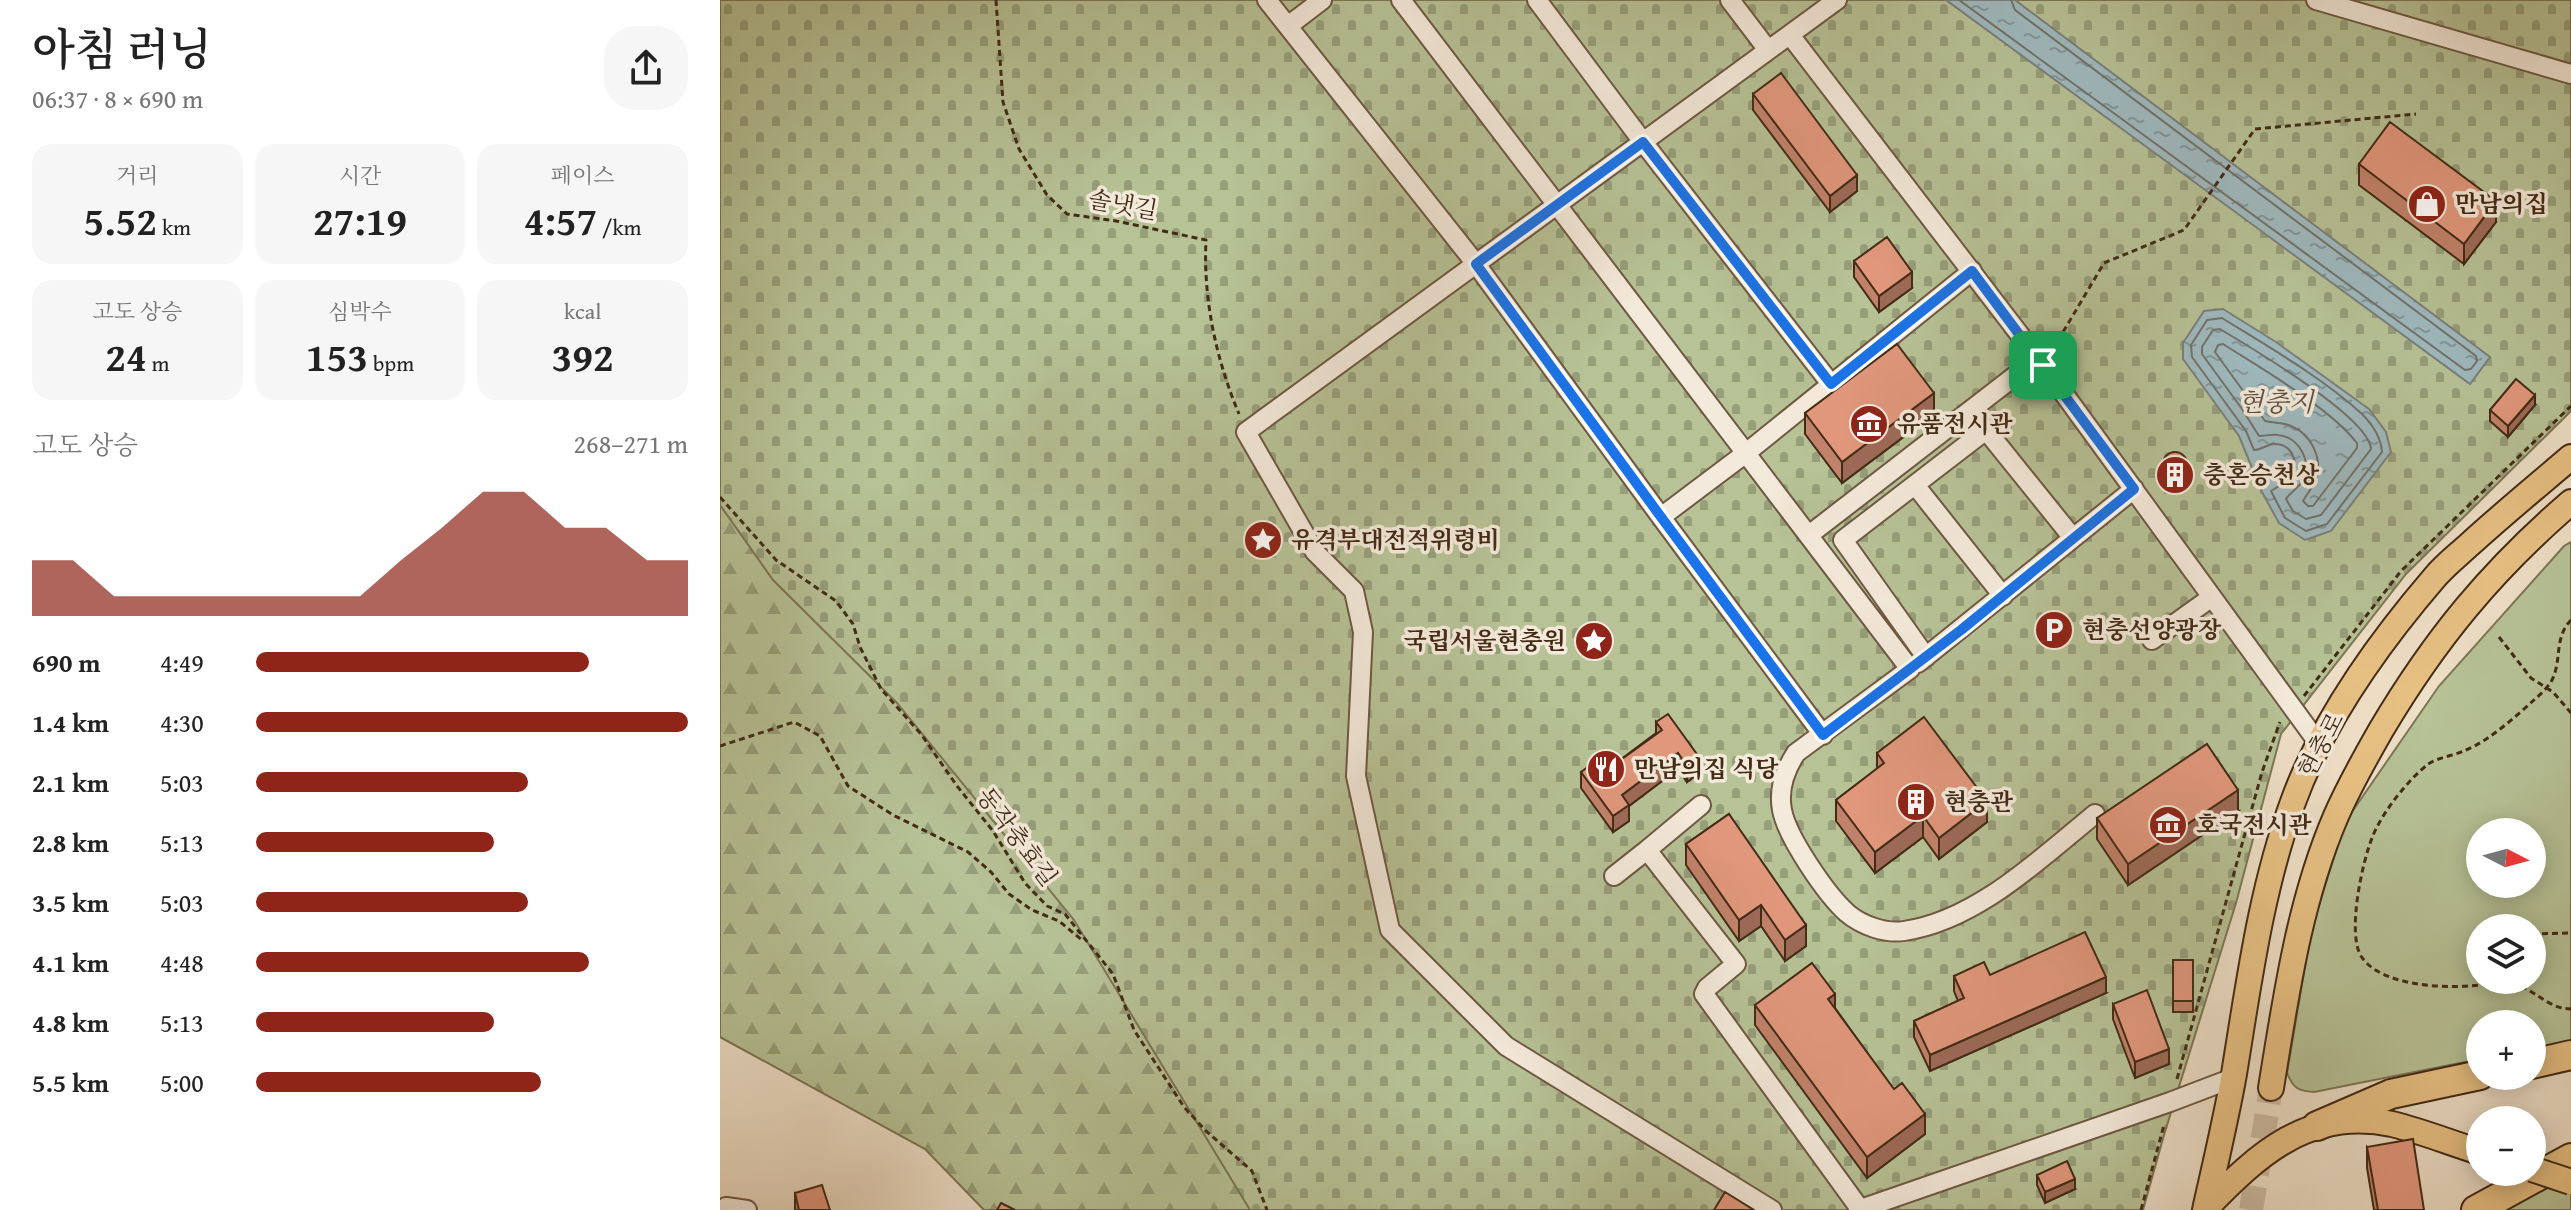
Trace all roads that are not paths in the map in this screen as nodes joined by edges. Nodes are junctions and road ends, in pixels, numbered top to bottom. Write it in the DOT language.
graph roads {
  1 [pos="1267,0"];
  2 [pos="1322,0"];
  3 [pos="1401,0"];
  4 [pos="1537,0"];
  5 [pos="1730,0"];
  6 [pos="1837,0"];
  7 [pos="2316,0"];
  8 [pos="1288,26"];
  9 [pos="1790,35"];
  10 [pos="1768,50"];
  11 [pos="2571,74"];
  12 [pos="1643,142"];
  13 [pos="1557,205"];
  14 [pos="1476,264"];
  15 [pos="1972,271"];
  16 [pos="2041,361"];
  17 [pos="1831,384"];
  18 [pos="1746,453"];
  19 [pos="2571,457"];
  20 [pos="1915,485"];
  21 [pos="2134,489"];
  22 [pos="2571,502"];
  23 [pos="1661,517"];
  24 [pos="1809,535"];
  25 [pos="2073,538"];
  26 [pos="2003,596"];
  27 [pos="2212,597"];
  28 [pos="2152,640"];
  29 [pos="1926,657"];
  30 [pos="1910,669"];
  31 [pos="1823,735"];
  32 [pos="2319,744"];
  33 [pos="1701,805"];
  34 [pos="2095,814"];
  35 [pos="1647,850"];
  36 [pos="1614,876"];
  37 [pos="2571,1055"];
  38 [pos="2546,1061"];
  39 [pos="2233,1078"];
  40 [pos="2466,1078"];
  41 [pos="2271,1088"];
  42 [pos="2317,1126"];
  43 [pos="2466,1148"];
  44 [pos="2571,1158"];
  45 [pos="2546,1174"];
  46 [pos="2571,1182"];
  47 [pos="723,1206"];
  48 [pos="2205,1209"];
  49 [pos="747,1210"];
  50 [pos="1772,1210"];
  51 [pos="1859,1210"];
  52 [pos="2476,1210"];
  1 -- 8 [label="street"];
  2 -- 8 [label="street"];
  3 -- 13 [label="street"];
  4 -- 12 [label="street"];
  5 -- 10 [label="street"];
  6 -- 9 [label="street"];
  7 -- 11 [label="street"];
  8 -- 14 [label="street"];
  9 -- 10 [label="street"];
  9 -- 15 [label="street"];
  10 -- 12 [label="street"];
  12 -- 13 [label="street"];
  12 -- 17 [label="street"];
  13 -- 14 [label="street"];
  13 -- 18 [label="street"];
  14 -- 23 [label="street"];
  14 -- 50 [label="street"];
  15 -- 16 [label="street"];
  15 -- 17 [label="street"];
  16 -- 21 [label="street"];
  16 -- 24 [label="street"];
  17 -- 18 [label="street"];
  18 -- 23 [label="street"];
  18 -- 24 [label="street"];
  19 -- 32 [label="main road, 현충로"];
  20 -- 25 [label="street"];
  20 -- 26 [label="street"];
  20 -- 29 [label="street"];
  21 -- 25 [label="street"];
  21 -- 27 [label="street"];
  22 -- 41 [label="main road, 현충로"];
  23 -- 31 [label="street"];
  24 -- 30 [label="street"];
  25 -- 26 [label="street"];
  26 -- 29 [label="street"];
  27 -- 28 [label="street"];
  27 -- 32 [label="street"];
  29 -- 30 [label="street"];
  30 -- 31 [label="street"];
  31 -- 34 [label="street"];
  32 -- 39 [label="main road, 현충로"];
  33 -- 35 [label="street"];
  35 -- 36 [label="street"];
  35 -- 51 [label="street"];
  37 -- 38 [label="highway"];
  39 -- 48 [label="main road, 현충로"];
  39 -- 51 [label="street"];
  40 -- 42 [label="highway"];
  42 -- 43 [label="main road"];
  42 -- 48 [label="main road"];
  44 -- 52 [label="highway"];
  45 -- 46 [label="main road, bridge"];
  47 -- 49 [label="street"];
}
